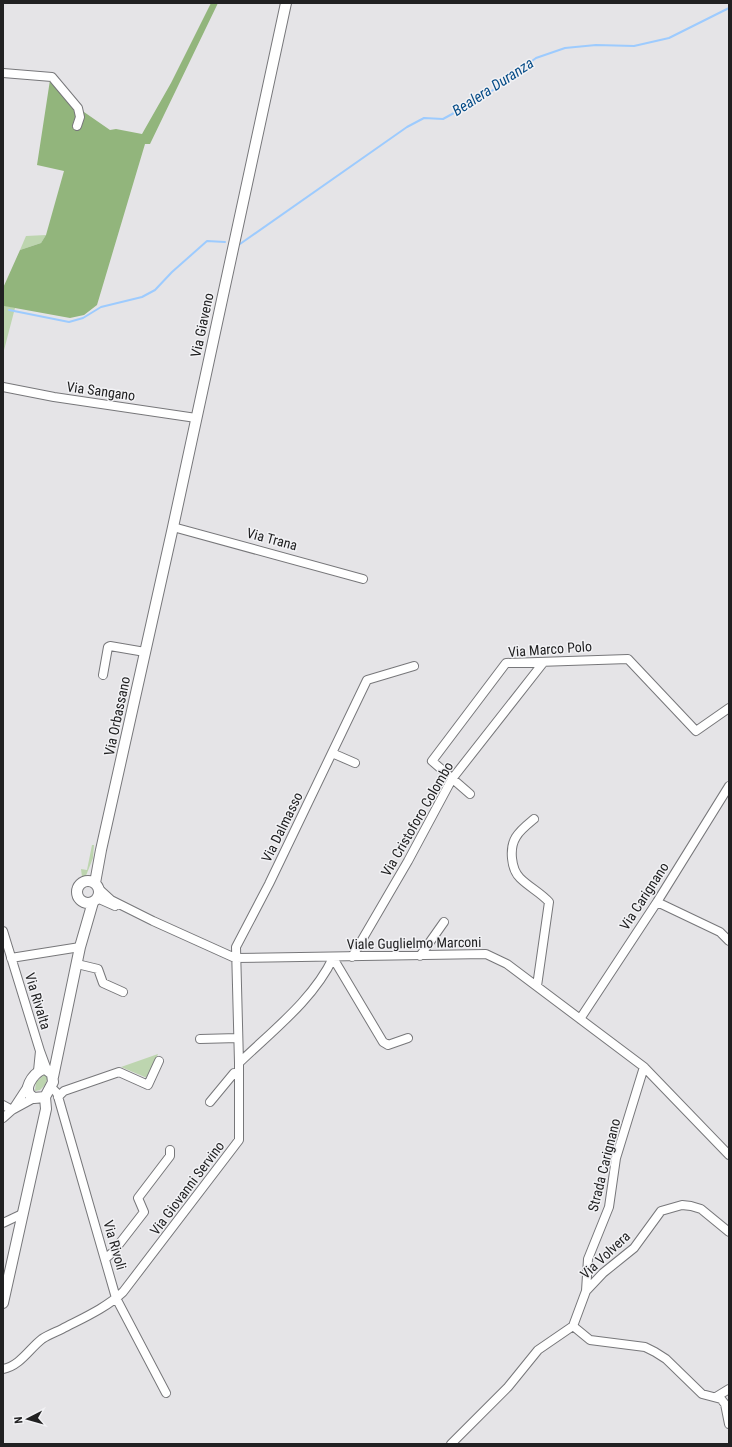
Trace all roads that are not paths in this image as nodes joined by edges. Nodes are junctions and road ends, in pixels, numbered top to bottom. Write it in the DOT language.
graph roads {
  1 [pos="286,3"];
  2 [pos="3,73"];
  3 [pos="77,126"];
  4 [pos="3,387"];
  5 [pos="196,418"];
  6 [pos="173,527"];
  7 [pos="363,578"];
  8 [pos="145,652"];
  9 [pos="543,663"];
  10 [pos="414,666"];
  11 [pos="103,675"];
  12 [pos="729,708"];
  13 [pos="332,753"];
  14 [pos="355,763"];
  15 [pos="452,779"];
  16 [pos="729,786"];
  17 [pos="470,794"];
  18 [pos="534,819"];
  19 [pos="94,891"];
  20 [pos="82,901"];
  21 [pos="657,902"];
  22 [pos="444,922"];
  23 [pos="3,931"];
  24 [pos="729,941"];
  25 [pos="80,947"];
  26 [pos="420,956"];
  27 [pos="352,957"];
  28 [pos="11,958"];
  29 [pos="235,958"];
  30 [pos="333,958"];
  31 [pos="77,964"];
  32 [pos="537,986"];
  33 [pos="123,992"];
  34 [pos="580,1019"];
  35 [pos="238,1038"];
  36 [pos="408,1038"];
  37 [pos="200,1039"];
  38 [pos="159,1061"];
  39 [pos="239,1063"];
  40 [pos="644,1067"];
  41 [pos="239,1072"];
  42 [pos="47,1076"];
  43 [pos="28,1086"];
  44 [pos="58,1097"];
  45 [pos="39,1098"];
  46 [pos="210,1102"];
  47 [pos="3,1105"];
  48 [pos="12,1110"];
  49 [pos="3,1118"];
  50 [pos="170,1150"];
  51 [pos="729,1155"];
  52 [pos="22,1214"];
  53 [pos="3,1223"];
  54 [pos="729,1232"];
  55 [pos="106,1258"];
  56 [pos="586,1291"];
  57 [pos="116,1298"];
  58 [pos="3,1303"];
  59 [pos="573,1326"];
  60 [pos="3,1368"];
  61 [pos="729,1389"];
  62 [pos="166,1393"];
  63 [pos="716,1397"];
  64 [pos="729,1424"];
  65 [pos="451,1444"];
  1 -- 5 [label="main road, Via Giaveno"];
  2 -- 3 [label="street"];
  4 -- 5 [label="street, Via Sangano"];
  5 -- 6 [label="main road, Via Giaveno"];
  6 -- 7 [label="street, Via Trana"];
  6 -- 8 [label="main road, Via Giaveno"];
  8 -- 11 [label="street, Via Orbassano"];
  8 -- 19 [label="main road, Via Orbassano"];
  9 -- 12 [label="street, Via Marco Polo"];
  9 -- 15 [label="street, Via Cristoforo Colombo"];
  9 -- 15 [label="street, Via Marco Polo"];
  10 -- 13 [label="street, Via Dalmasso"];
  13 -- 14 [label="street"];
  13 -- 29 [label="street, Via Dalmasso"];
  15 -- 17 [label="street, Via Marco Polo"];
  15 -- 27 [label="street, Via Cristoforo Colombo"];
  16 -- 21 [label="street, Via Carignano"];
  18 -- 32 [label="street"];
  19 -- 20 [label="main road"];
  19 -- 20 [label="main road, Via Orbassano"];
  19 -- 25 [label="main road, Via Orbassano"];
  19 -- 29 [label="street, Viale Guglielmo Marconi"];
  20 -- 25 [label="main road, Via Orbassano"];
  21 -- 24 [label="street"];
  21 -- 34 [label="street, Via Carignano"];
  22 -- 26 [label="street"];
  23 -- 28 [label="street, Via Rivalta"];
  25 -- 28 [label="street, Via Rivalta"];
  25 -- 31 [label="main road, Via Orbassano"];
  26 -- 27 [label="street, Viale Guglielmo Marconi"];
  26 -- 32 [label="street, Viale Guglielmo Marconi"];
  27 -- 30 [label="street, Viale Guglielmo Marconi"];
  28 -- 42 [label="street, Via Rivalta"];
  29 -- 30 [label="street, Viale Guglielmo Marconi"];
  29 -- 35 [label="street, Via Dalmasso"];
  30 -- 36 [label="street"];
  30 -- 39 [label="street"];
  31 -- 33 [label="street"];
  31 -- 42 [label="main road, Via Orbassano"];
  32 -- 34 [label="street, Viale Guglielmo Marconi"];
  34 -- 40 [label="street, Viale Guglielmo Marconi"];
  35 -- 37 [label="street"];
  35 -- 39 [label="street, Via Dalmasso"];
  38 -- 44 [label="street"];
  39 -- 41 [label="street, Via Giovanni Servino"];
  40 -- 51 [label="street, Viale Guglielmo Marconi"];
  40 -- 56 [label="street, Strada Carignano"];
  41 -- 46 [label="street"];
  41 -- 57 [label="street, Via Giovanni Servino"];
  42 -- 43 [label="main road, Via Orbassano"];
  42 -- 44 [label="street, Via Rivoli"];
  42 -- 45 [label="main road, Via Orbassano"];
  43 -- 45 [label="main road"];
  43 -- 48 [label="street"];
  44 -- 45 [label="street"];
  44 -- 55 [label="street, Via Rivoli"];
  45 -- 48 [label="street"];
  45 -- 52 [label="main road"];
  47 -- 48 [label="street"];
  48 -- 49 [label="street"];
  50 -- 55 [label="street"];
  52 -- 53 [label="street"];
  52 -- 58 [label="main road"];
  54 -- 56 [label="street, Via Volvera"];
  55 -- 57 [label="street, Via Rivoli"];
  56 -- 59 [label="street, Via Volvera"];
  57 -- 60 [label="street, Via Giovanni Servino"];
  57 -- 62 [label="street, Via Rivoli"];
  59 -- 63 [label="street"];
  59 -- 65 [label="street"];
  61 -- 63 [label="street"];
  63 -- 64 [label="street"];
}
